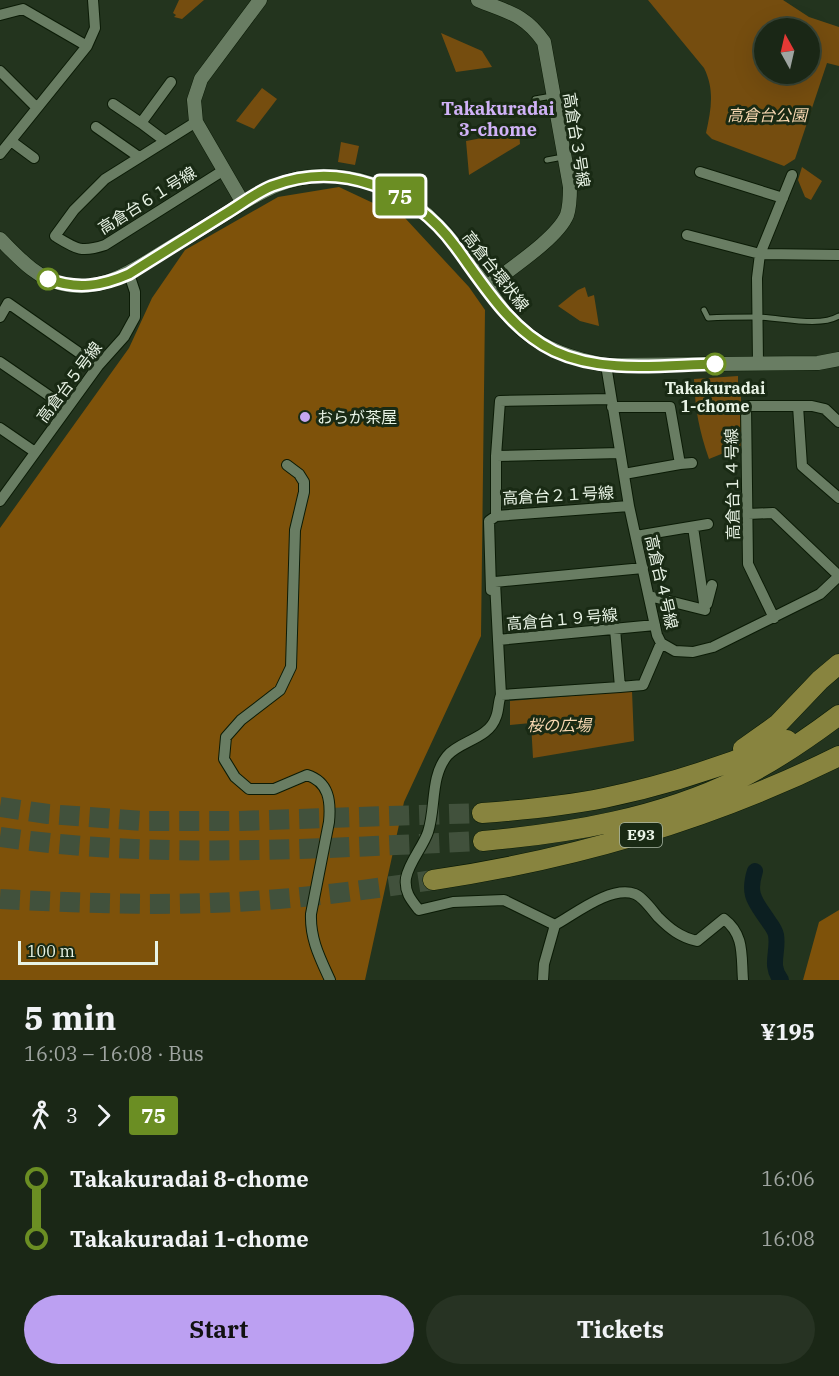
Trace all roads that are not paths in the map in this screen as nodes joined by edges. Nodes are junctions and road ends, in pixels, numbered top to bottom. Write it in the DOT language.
graph roads {
  1 [pos="93,0"];
  2 [pos="260,0"];
  3 [pos="478,0"];
  4 [pos="0,15"];
  5 [pos="87,46"];
  6 [pos="2,76"];
  7 [pos="171,82"];
  8 [pos="553,96"];
  9 [pos="535,99"];
  10 [pos="113,104"];
  11 [pos="37,108"];
  12 [pos="196,122"];
  13 [pos="141,123"];
  14 [pos="96,127"];
  15 [pos="11,141"];
  16 [pos="165,141"];
  17 [pos="0,154"];
  18 [pos="139,157"];
  19 [pos="565,157"];
  20 [pos="34,158"];
  21 [pos="547,160"];
  22 [pos="224,170"];
  23 [pos="700,172"];
  24 [pos="792,175"];
  25 [pos="783,198"];
  26 [pos="243,203"];
  27 [pos="687,235"];
  28 [pos="0,239"];
  29 [pos="760,254"];
  30 [pos="839,255"];
  31 [pos="129,274"];
  32 [pos="487,287"];
  33 [pos="704,310"];
  34 [pos="839,316"];
  35 [pos="0,317"];
  36 [pos="758,317"];
  37 [pos="839,359"];
  38 [pos="0,362"];
  39 [pos="758,363"];
  40 [pos="606,365"];
  41 [pos="98,366"];
  42 [pos="612,403"];
  43 [pos="798,406"];
  44 [pos="67,408"];
  45 [pos="839,422"];
  46 [pos="0,428"];
  47 [pos="35,452"];
  48 [pos="620,453"];
  49 [pos="496,456"];
  50 [pos="692,463"];
  51 [pos="680,464"];
  52 [pos="286,465"];
  53 [pos="624,474"];
  54 [pos="839,498"];
  55 [pos="0,501"];
  56 [pos="630,506"];
  57 [pos="748,514"];
  58 [pos="496,516"];
  59 [pos="708,524"];
  60 [pos="693,527"];
  61 [pos="636,536"];
  62 [pos="642,568"];
  63 [pos="839,576"];
  64 [pos="712,585"];
  65 [pos="649,596"];
  66 [pos="496,600"];
  67 [pos="705,610"];
  68 [pos="774,618"];
  69 [pos="655,625"];
  70 [pos="615,629"];
  71 [pos="498,640"];
  72 [pos="662,643"];
  73 [pos="839,664"];
  74 [pos="620,687"];
  75 [pos="501,695"];
  76 [pos="839,714"];
  77 [pos="839,756"];
  78 [pos="658,785"];
  79 [pos="482,813"];
  80 [pos="483,841"];
  81 [pos="433,880"];
  82 [pos="555,926"];
  83 [pos="330,980"];
  84 [pos="543,980"];
  85 [pos="743,980"];
  1 -- 5 [label="street"];
  2 -- 12 [label="street"];
  3 -- 8 [label="street, 高倉台３号線"];
  4 -- 5 [label="street"];
  5 -- 11 [label="street"];
  6 -- 11 [label="street"];
  7 -- 13 [label="street"];
  8 -- 9 [label="lane"];
  8 -- 19 [label="street, 高倉台３号線"];
  10 -- 13 [label="street"];
  11 -- 15 [label="street"];
  12 -- 16 [label="street, 高倉台６１号線"];
  12 -- 22 [label="street"];
  13 -- 16 [label="street"];
  14 -- 18 [label="street"];
  15 -- 17 [label="street"];
  15 -- 20 [label="street"];
  16 -- 18 [label="street, 高倉台６１号線"];
  18 -- 22 [label="street, 高倉台６１号線"];
  19 -- 21 [label="lane"];
  19 -- 32 [label="street, 高倉台３号線"];
  22 -- 26 [label="street"];
  23 -- 25 [label="street"];
  24 -- 25 [label="street"];
  25 -- 29 [label="street"];
  26 -- 31 [label="street, 高倉台環状線"];
  26 -- 32 [label="street, 高倉台環状線"];
  27 -- 29 [label="street"];
  28 -- 31 [label="street, 高倉台環状線"];
  29 -- 30 [label="street"];
  29 -- 36 [label="street"];
  31 -- 41 [label="street, 高倉台５号線"];
  32 -- 40 [label="street, 高倉台環状線"];
  33 -- 36 [label="lane"];
  34 -- 36 [label="lane"];
  35 -- 41 [label="street"];
  36 -- 39 [label="street"];
  37 -- 39 [label="street, 高倉台環状線"];
  38 -- 44 [label="street"];
  39 -- 40 [label="street, 高倉台環状線"];
  40 -- 42 [label="street, 高倉台４号線"];
  41 -- 44 [label="street, 高倉台５号線"];
  42 -- 48 [label="street, 高倉台４号線"];
  42 -- 49 [label="street, 高倉台２１号線"];
  42 -- 51 [label="street"];
  43 -- 45 [label="street, 高倉台１４号線"];
  43 -- 54 [label="street"];
  43 -- 57 [label="street, 高倉台１４号線"];
  44 -- 47 [label="street, 高倉台５号線"];
  46 -- 47 [label="street"];
  47 -- 55 [label="street, 高倉台５号線"];
  48 -- 49 [label="street"];
  48 -- 53 [label="street, 高倉台４号線"];
  49 -- 58 [label="street, 高倉台２１号線"];
  50 -- 51 [label="street"];
  51 -- 53 [label="street"];
  52 -- 83 [label="street"];
  53 -- 56 [label="street, 高倉台４号線"];
  56 -- 58 [label="street, 高倉台２１号線"];
  56 -- 61 [label="street, 高倉台４号線"];
  57 -- 63 [label="street"];
  57 -- 68 [label="street, 高倉台１４号線"];
  58 -- 66 [label="street"];
  59 -- 60 [label="street"];
  60 -- 61 [label="street"];
  60 -- 67 [label="street"];
  61 -- 62 [label="street, 高倉台４号線"];
  62 -- 65 [label="street, 高倉台４号線"];
  62 -- 66 [label="street, 高倉台１９号線"];
  63 -- 68 [label="street, 高倉台４号線"];
  64 -- 67 [label="street"];
  65 -- 67 [label="street"];
  65 -- 69 [label="street, 高倉台４号線"];
  66 -- 71 [label="street, 高倉台１９号線"];
  68 -- 72 [label="street, 高倉台４号線"];
  69 -- 70 [label="street, 高倉台１９号線"];
  69 -- 72 [label="street, 高倉台４号線"];
  70 -- 71 [label="street, 高倉台１９号線"];
  70 -- 74 [label="street"];
  71 -- 75 [label="street"];
  72 -- 74 [label="street"];
  73 -- 78 [label="highway"];
  74 -- 75 [label="street"];
  75 -- 82 [label="street"];
  76 -- 78 [label="highway, E93"];
  76 -- 80 [label="highway, E93"];
  77 -- 81 [label="highway, E93"];
  78 -- 79 [label="highway, E93"];
  82 -- 84 [label="street"];
  82 -- 85 [label="street"];
}
